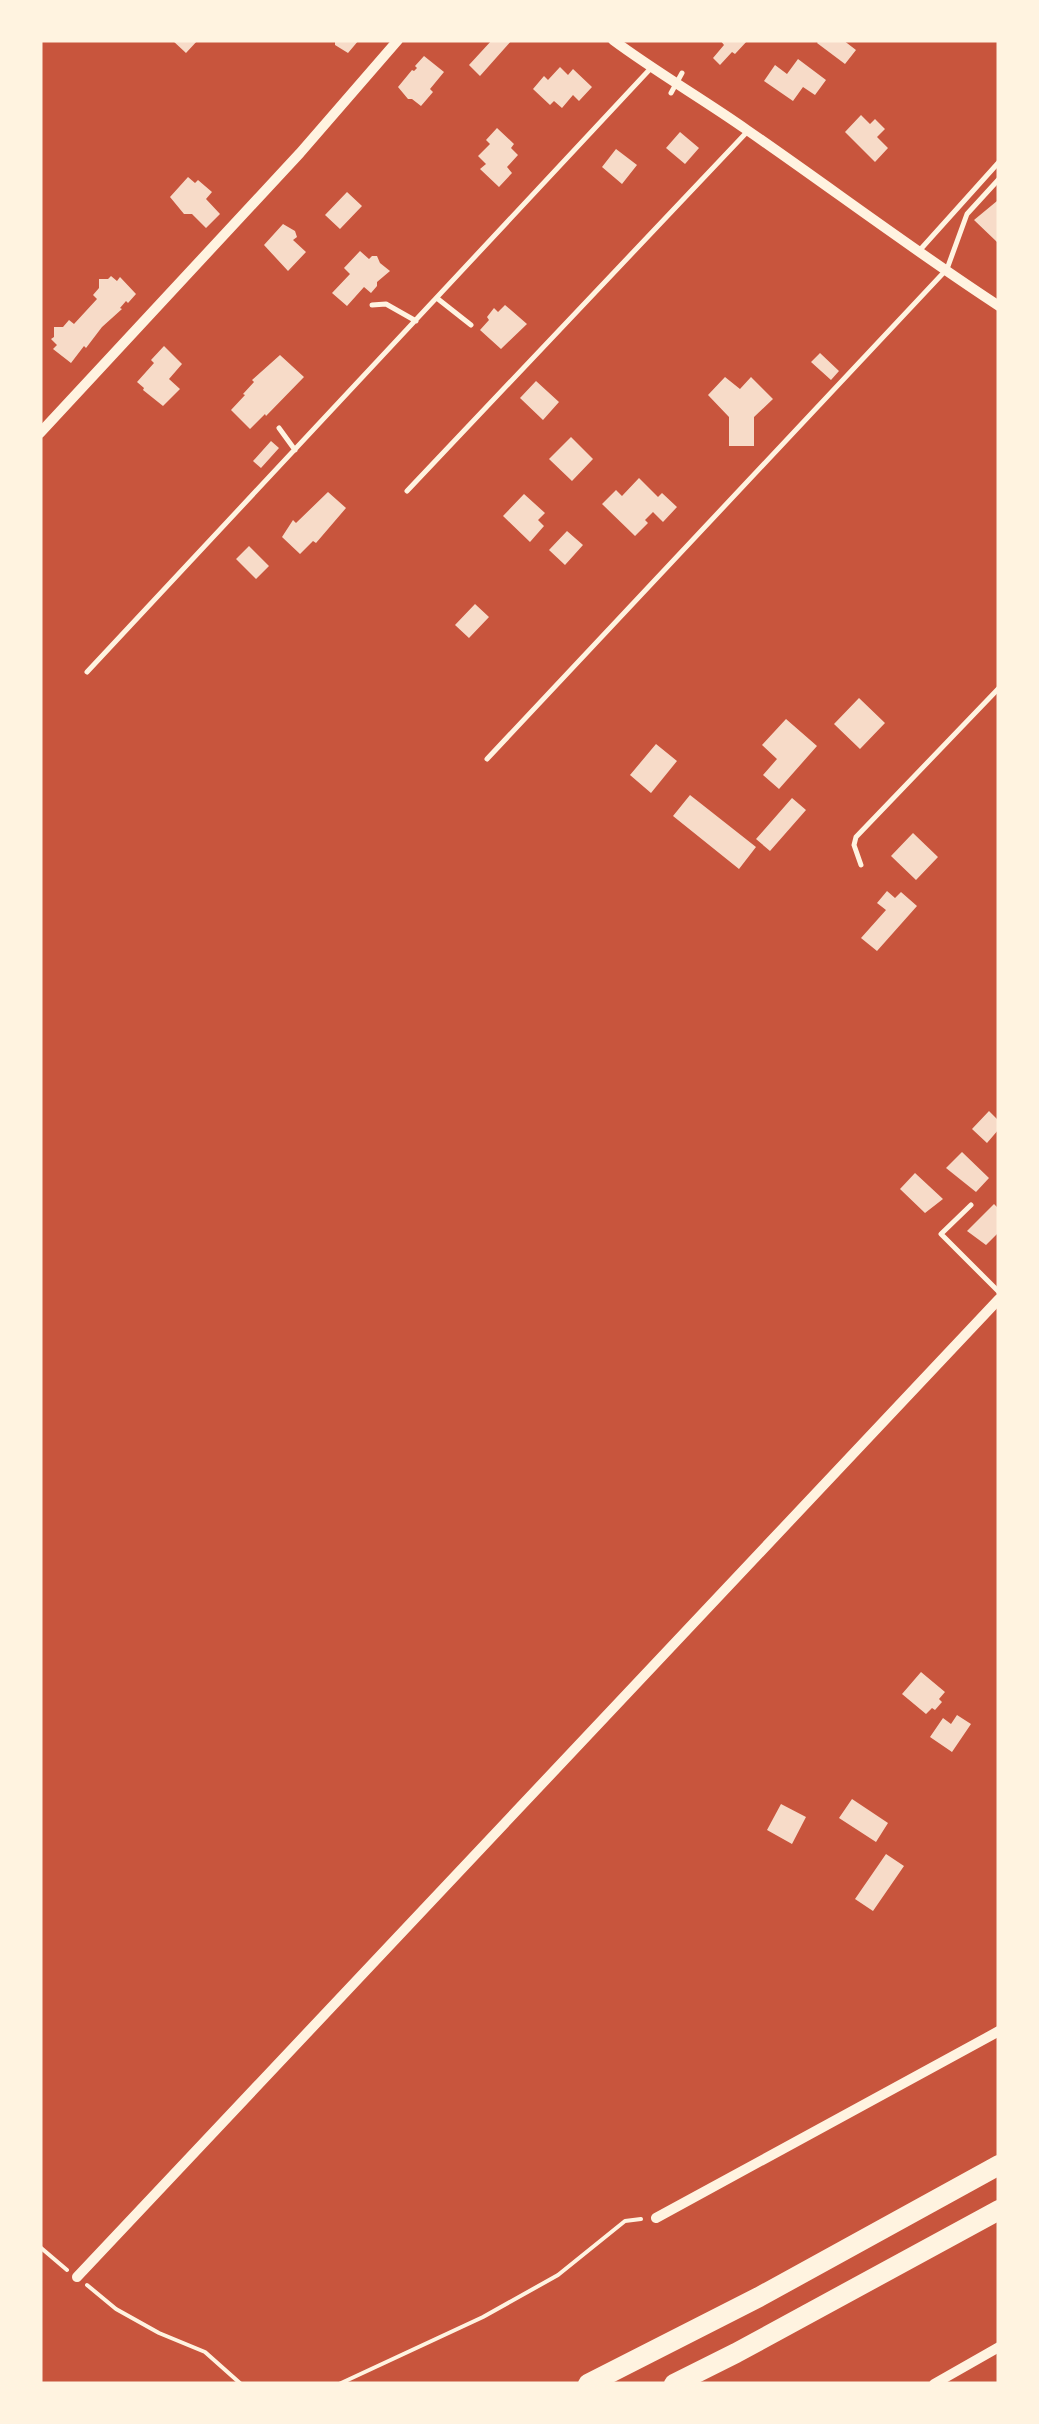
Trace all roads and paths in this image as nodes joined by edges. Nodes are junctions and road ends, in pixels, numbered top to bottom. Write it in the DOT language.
graph roads {
  1 [pos="398,40"];
  2 [pos="613,40"];
  3 [pos="651,68"];
  4 [pos="748,131"];
  5 [pos="999,162"];
  6 [pos="999,179"];
  7 [pos="919,251"];
  8 [pos="947,269"];
  9 [pos="438,298"];
  10 [pos="372,305"];
  11 [pos="999,306"];
  12 [pos="416,322"];
  13 [pos="472,325"];
  14 [pos="279,428"];
  15 [pos="40,433"];
  16 [pos="295,450"];
  17 [pos="408,492"];
  18 [pos="87,672"];
  19 [pos="999,688"];
  20 [pos="487,759"];
  21 [pos="861,865"];
  22 [pos="971,1205"];
  23 [pos="999,1296"];
  24 [pos="999,2032"];
  25 [pos="999,2165"];
  26 [pos="999,2210"];
  27 [pos="656,2218"];
  28 [pos="40,2248"];
  29 [pos="77,2277"];
  30 [pos="999,2347"];
  31 [pos="678,2383"];
  32 [pos="241,2384"];
  33 [pos="339,2384"];
  34 [pos="588,2384"];
  35 [pos="934,2384"];
  1 -- 15 [label="street"];
  2 -- 3 [label="street"];
  3 -- 4 [label="street"];
  3 -- 9 [label="lane"];
  4 -- 7 [label="street"];
  4 -- 17 [label="lane"];
  5 -- 7 [label="lane"];
  6 -- 8 [label="lane"];
  7 -- 8 [label="street"];
  8 -- 11 [label="street"];
  8 -- 20 [label="lane"];
  9 -- 12 [label="lane"];
  9 -- 13 [label="lane"];
  10 -- 12 [label="lane"];
  12 -- 16 [label="lane"];
  14 -- 16 [label="lane"];
  16 -- 18 [label="lane"];
  19 -- 21 [label="lane"];
  22 -- 23 [label="lane"];
  23 -- 29 [label="street"];
  24 -- 27 [label="street"];
  25 -- 34 [label="highway"];
  26 -- 31 [label="highway"];
  27 -- 33 [label="path"];
  28 -- 29 [label="path"];
  29 -- 32 [label="path"];
  30 -- 35 [label="street"];
}
